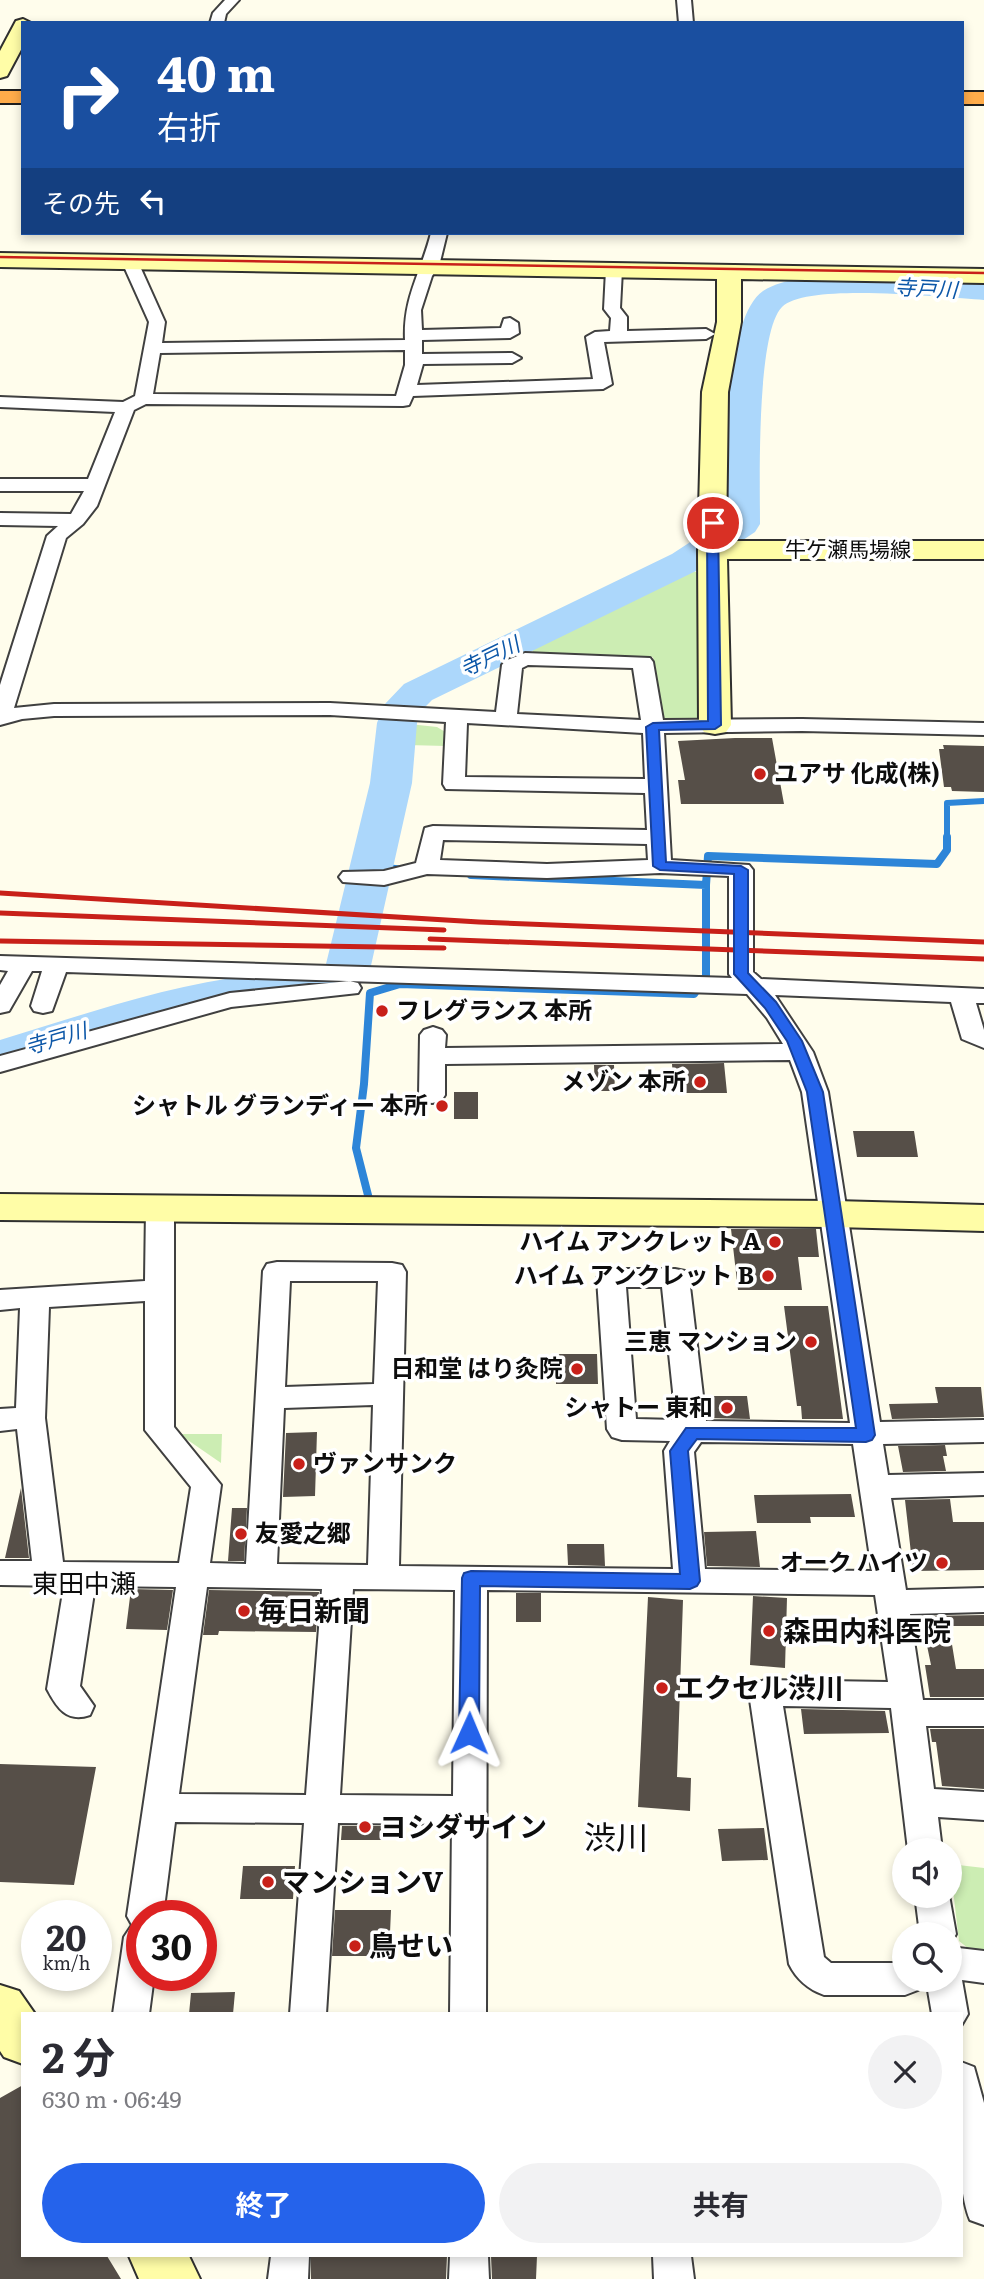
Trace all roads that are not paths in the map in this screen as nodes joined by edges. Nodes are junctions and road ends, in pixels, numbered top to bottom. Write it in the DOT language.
graph roads {
  1 [pos="232,0"];
  2 [pos="684,0"];
  3 [pos="22,17"];
  4 [pos="217,21"];
  5 [pos="686,21"];
  6 [pos="0,35"];
  7 [pos="0,72"];
  8 [pos="0,97"];
  9 [pos="21,97"];
  10 [pos="964,98"];
  11 [pos="984,98"];
  12 [pos="439,235"];
  13 [pos="0,260"];
  14 [pos="130,262"];
  15 [pos="431,266"];
  16 [pos="614,270"];
  17 [pos="729,272"];
  18 [pos="984,276"];
  19 [pos="706,334"];
  20 [pos="618,335"];
  21 [pos="413,346"];
  22 [pos="152,348"];
  23 [pos="406,391"];
  24 [pos="0,402"];
  25 [pos="135,403"];
  26 [pos="0,485"];
  27 [pos="95,485"];
  28 [pos="0,519"];
  29 [pos="76,520"];
  30 [pos="712,537"];
  31 [pos="984,550"];
  32 [pos="457,717"];
  33 [pos="0,719"];
  34 [pos="506,721"];
  35 [pos="715,725"];
  36 [pos="653,727"];
  37 [pos="984,729"];
  38 [pos="656,786"];
  39 [pos="658,837"];
  40 [pos="660,866"];
  41 [pos="427,867"];
  42 [pos="365,877"];
  43 [pos="0,963"];
  44 [pos="25,963"];
  45 [pos="56,964"];
  46 [pos="361,975"];
  47 [pos="757,988"];
  48 [pos="973,996"];
  49 [pos="0,1006"];
  50 [pos="43,1006"];
  51 [pos="984,1040"];
  52 [pos="800,1052"];
  53 [pos="0,1065"];
  54 [pos="432,1095"];
  55 [pos="0,1207"];
  56 [pos="160,1208"];
  57 [pos="835,1214"];
  58 [pos="984,1218"];
  59 [pos="160,1290"];
  60 [pos="35,1298"];
  61 [pos="0,1300"];
  62 [pos="387,1394"];
  63 [pos="270,1398"];
  64 [pos="30,1418"];
  65 [pos="0,1420"];
  66 [pos="984,1431"];
  67 [pos="692,1432"];
  68 [pos="866,1435"];
  69 [pos="984,1484"];
  70 [pos="874,1487"];
  71 [pos="0,1573"];
  72 [pos="49,1574"];
  73 [pos="81,1575"];
  74 [pos="195,1576"];
  75 [pos="261,1576"];
  76 [pos="338,1577"];
  77 [pos="383,1578"];
  78 [pos="471,1578"];
  79 [pos="690,1581"];
  80 [pos="891,1592"];
  81 [pos="984,1600"];
  82 [pos="907,1704"];
  83 [pos="78,1706"];
  84 [pos="984,1713"];
  85 [pos="918,1802"];
  86 [pos="984,1806"];
  87 [pos="160,1808"];
  88 [pos="320,1809"];
  89 [pos="468,1810"];
  90 [pos="923,1838"];
  91 [pos="147,1900"];
  92 [pos="962,1964"];
  93 [pos="984,1967"];
  94 [pos="892,1979"];
  95 [pos="134,1991"];
  96 [pos="946,1992"];
  97 [pos="0,2008"];
  98 [pos="131,2012"];
  99 [pos="308,2012"];
  100 [pos="468,2012"];
  101 [pos="950,2012"];
  102 [pos="21,2039"];
  103 [pos="21,2043"];
  104 [pos="0,2056"];
  105 [pos="969,2085"];
  106 [pos="984,2207"];
  107 [pos="158,2257"];
  108 [pos="290,2257"];
  109 [pos="469,2257"];
  110 [pos="672,2257"];
  111 [pos="171,2279"];
  112 [pos="288,2279"];
  113 [pos="469,2279"];
  114 [pos="674,2279"];
  1 -- 4 [label="street"];
  2 -- 5 [label="street"];
  3 -- 6 [label="street"];
  3 -- 7 [label="street"];
  8 -- 9 [label="highway"];
  10 -- 11 [label="highway"];
  12 -- 15 [label="street"];
  13 -- 14 [label="street"];
  14 -- 15 [label="street"];
  14 -- 22 [label="street"];
  15 -- 16 [label="street"];
  15 -- 21 [label="street"];
  16 -- 17 [label="street"];
  16 -- 20 [label="street"];
  17 -- 18 [label="street"];
  17 -- 30 [label="street"];
  19 -- 20 [label="street"];
  20 -- 23 [label="street"];
  21 -- 21 [label="street"];
  21 -- 22 [label="street"];
  21 -- 23 [label="street"];
  22 -- 25 [label="street"];
  23 -- 25 [label="street"];
  24 -- 25 [label="street"];
  25 -- 27 [label="street"];
  26 -- 27 [label="street"];
  27 -- 29 [label="street"];
  28 -- 29 [label="street"];
  29 -- 33 [label="street"];
  30 -- 31 [label="street, 牛ケ瀬馬場線"];
  30 -- 35 [label="street"];
  32 -- 33 [label="street"];
  32 -- 34 [label="street"];
  32 -- 38 [label="street"];
  34 -- 36 [label="street"];
  34 -- 36 [label="street"];
  35 -- 36 [label="street"];
  35 -- 37 [label="street"];
  36 -- 38 [label="street"];
  38 -- 39 [label="street"];
  39 -- 40 [label="street"];
  39 -- 41 [label="street"];
  40 -- 41 [label="street"];
  40 -- 47 [label="street"];
  41 -- 42 [label="street"];
  43 -- 44 [label="street"];
  44 -- 45 [label="street"];
  44 -- 49 [label="street"];
  45 -- 46 [label="street"];
  45 -- 50 [label="street"];
  46 -- 47 [label="street"];
  46 -- 53 [label="street"];
  47 -- 48 [label="street"];
  47 -- 52 [label="street"];
  48 -- 51 [label="street"];
  52 -- 54 [label="street"];
  52 -- 57 [label="street"];
  55 -- 56 [label="street"];
  56 -- 57 [label="street"];
  56 -- 59 [label="street"];
  57 -- 58 [label="street"];
  57 -- 68 [label="street"];
  59 -- 60 [label="street"];
  59 -- 74 [label="street"];
  60 -- 61 [label="street"];
  60 -- 64 [label="street"];
  62 -- 63 [label="street"];
  62 -- 63 [label="street"];
  62 -- 77 [label="street"];
  63 -- 75 [label="street"];
  64 -- 65 [label="street"];
  64 -- 72 [label="street"];
  66 -- 68 [label="street"];
  67 -- 67 [label="street"];
  67 -- 68 [label="street"];
  67 -- 79 [label="street"];
  68 -- 70 [label="street"];
  69 -- 70 [label="street"];
  70 -- 80 [label="street"];
  71 -- 72 [label="street"];
  72 -- 73 [label="street"];
  73 -- 74 [label="street"];
  73 -- 83 [label="street"];
  74 -- 75 [label="street"];
  74 -- 87 [label="street"];
  75 -- 76 [label="street"];
  76 -- 77 [label="street"];
  76 -- 88 [label="street"];
  77 -- 78 [label="street"];
  78 -- 79 [label="street"];
  78 -- 89 [label="street"];
  79 -- 80 [label="street"];
  80 -- 81 [label="street"];
  80 -- 82 [label="street"];
  82 -- 84 [label="street"];
  82 -- 85 [label="street"];
  82 -- 94 [label="street"];
  85 -- 86 [label="street"];
  85 -- 90 [label="street"];
  87 -- 88 [label="street"];
  87 -- 91 [label="street"];
  88 -- 89 [label="street"];
  88 -- 99 [label="street"];
  89 -- 100 [label="street"];
  92 -- 93 [label="street"];
  95 -- 98 [label="street"];
  96 -- 101 [label="street"];
  97 -- 102 [label="street"];
  103 -- 104 [label="street"];
  105 -- 106 [label="street"];
  107 -- 111 [label="street"];
  108 -- 112 [label="street"];
  109 -- 113 [label="street"];
  110 -- 114 [label="street"];
}
